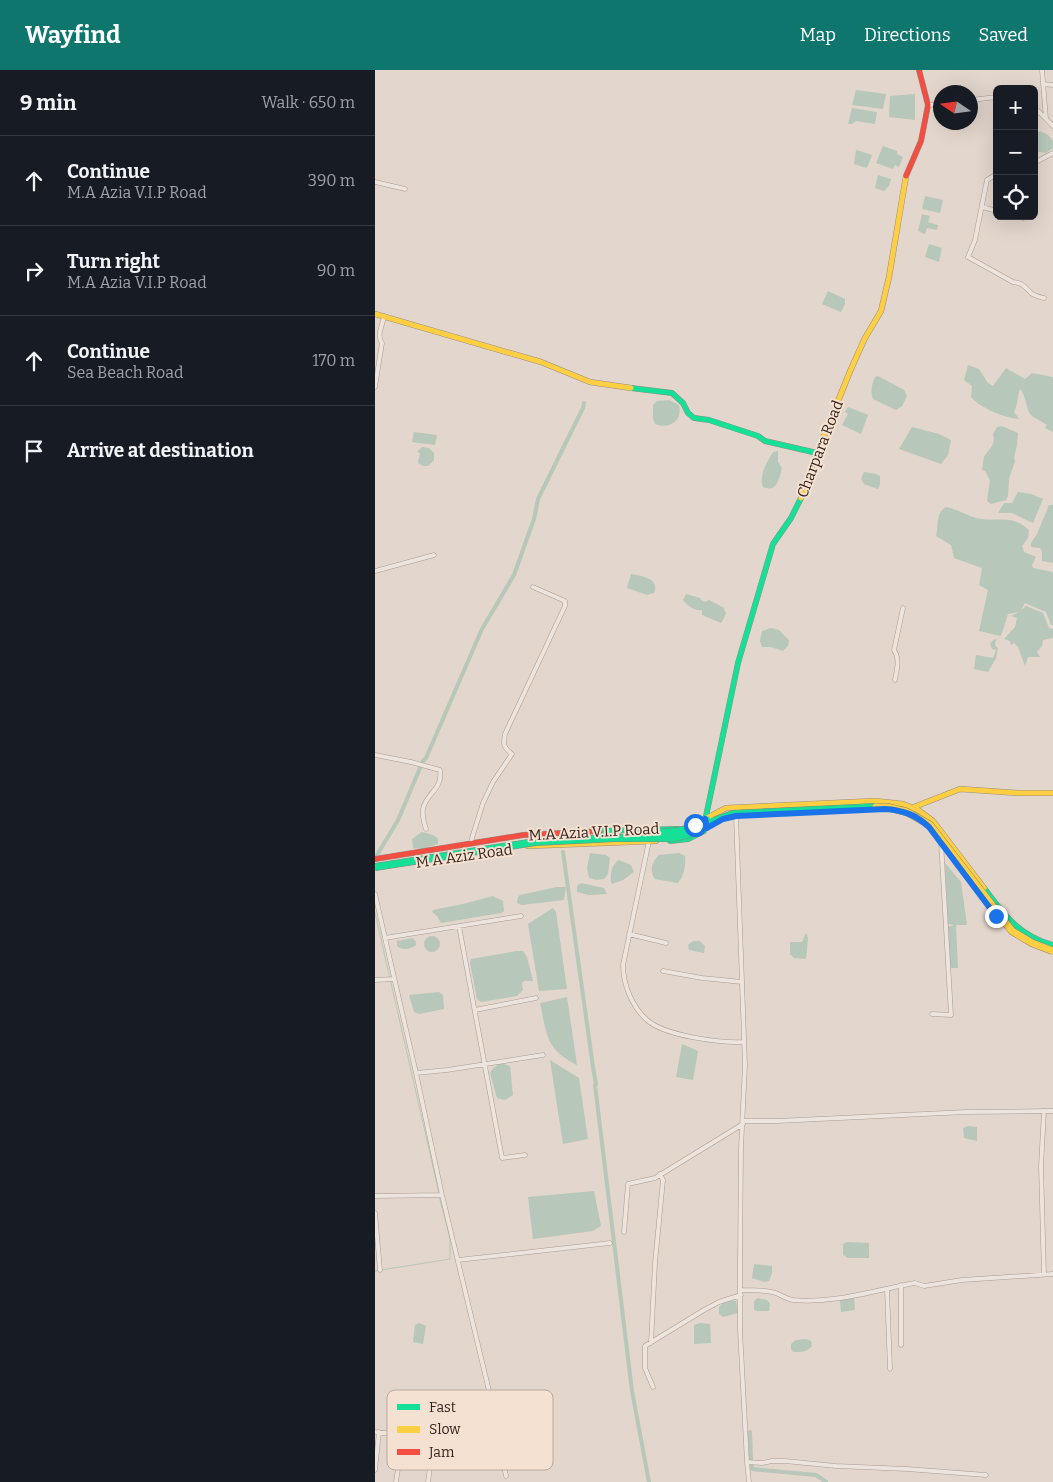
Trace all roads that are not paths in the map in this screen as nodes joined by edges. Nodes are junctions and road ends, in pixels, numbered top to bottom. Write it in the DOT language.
graph roads {
  1 [pos="919,70"];
  2 [pos="1042,70"];
  3 [pos="1043,84"];
  4 [pos="1053,84"];
  5 [pos="993,97"];
  6 [pos="978,99"];
  7 [pos="933,105"];
  8 [pos="928,106"];
  9 [pos="1038,111"];
  10 [pos="1046,119"];
  11 [pos="1053,126"];
  12 [pos="1053,153"];
  13 [pos="1038,161"];
  14 [pos="995,175"];
  15 [pos="375,182"];
  16 [pos="405,188"];
  17 [pos="982,207"];
  18 [pos="993,210"];
  19 [pos="1044,298"];
  20 [pos="375,314"];
  21 [pos="384,316"];
  22 [pos="375,387"];
  23 [pos="817,454"];
  24 [pos="434,555"];
  25 [pos="375,571"];
  26 [pos="533,587"];
  27 [pos="903,608"];
  28 [pos="895,680"];
  29 [pos="375,755"];
  30 [pos="1053,793"];
  31 [pos="912,811"];
  32 [pos="736,816"];
  33 [pos="705,819"];
  34 [pos="426,829"];
  35 [pos="704,831"];
  36 [pos="944,839"];
  37 [pos="649,842"];
  38 [pos="471,845"];
  39 [pos="375,861"];
  40 [pos="375,868"];
  41 [pos="375,894"];
  42 [pos="521,916"];
  43 [pos="459,926"];
  44 [pos="629,934"];
  45 [pos="385,938"];
  46 [pos="666,943"];
  47 [pos="1053,949"];
  48 [pos="663,971"];
  49 [pos="394,979"];
  50 [pos="375,980"];
  51 [pos="741,982"];
  52 [pos="536,998"];
  53 [pos="475,1010"];
  54 [pos="932,1014"];
  55 [pos="744,1042"];
  56 [pos="543,1055"];
  57 [pos="484,1064"];
  58 [pos="416,1073"];
  59 [pos="1044,1111"];
  60 [pos="1053,1111"];
  61 [pos="743,1122"];
  62 [pos="525,1155"];
  63 [pos="661,1174"];
  64 [pos="442,1195"];
  65 [pos="375,1196"];
  66 [pos="375,1213"];
  67 [pos="624,1232"];
  68 [pos="610,1243"];
  69 [pos="458,1260"];
  70 [pos="380,1270"];
  71 [pos="1053,1274"];
  72 [pos="1043,1275"];
  73 [pos="901,1285"];
  74 [pos="887,1288"];
  75 [pos="741,1290"];
  76 [pos="741,1295"];
  77 [pos="651,1343"];
  78 [pos="901,1346"];
  79 [pos="890,1369"];
  80 [pos="653,1386"];
  81 [pos="489,1390"];
  82 [pos="377,1432"];
  83 [pos="747,1462"];
  84 [pos="375,1470"];
  85 [pos="505,1470"];
  86 [pos="986,1475"];
  87 [pos="506,1476"];
  88 [pos="749,1482"];
  1 -- 8 [label="main road, Charpara Road"];
  2 -- 3 [label="street"];
  3 -- 4 [label="street"];
  3 -- 10 [label="street"];
  5 -- 6 [label="street"];
  7 -- 8 [label="street"];
  8 -- 23 [label="main road, Charpara Road"];
  9 -- 10 [label="street"];
  10 -- 11 [label="street"];
  12 -- 13 [label="street"];
  14 -- 17 [label="street"];
  15 -- 16 [label="street"];
  17 -- 18 [label="street"];
  17 -- 19 [label="street"];
  20 -- 21 [label="main road"];
  21 -- 22 [label="street"];
  21 -- 23 [label="main road"];
  23 -- 33 [label="main road, Charpara Road"];
  24 -- 25 [label="street"];
  26 -- 38 [label="street"];
  27 -- 28 [label="street"];
  29 -- 34 [label="street"];
  30 -- 31 [label="main road"];
  31 -- 32 [label="main road, M.A Azia V.I.P Road"];
  31 -- 33 [label="main road, M.A Azia V.I.P Road"];
  31 -- 36 [label="main road, M.A Azia V.I.P Road"];
  31 -- 40 [label="main road, bridge"];
  31 -- 47 [label="main road, bridge"];
  32 -- 35 [label="main road, M.A Azia V.I.P Road"];
  32 -- 51 [label="street"];
  33 -- 35 [label="main road, Charpara Road"];
  33 -- 38 [label="main road, M.A Azia V.I.P Road"];
  35 -- 37 [label="main road, M A Aziz Road"];
  36 -- 47 [label="main road, M.A Azia V.I.P Road"];
  36 -- 54 [label="street"];
  37 -- 40 [label="main road, M A Aziz Road"];
  37 -- 44 [label="street"];
  38 -- 39 [label="main road, M.A Azia V.I.P Road"];
  39 -- 47 [label="main road, bridge"];
  41 -- 45 [label="street"];
  42 -- 43 [label="street"];
  43 -- 45 [label="street"];
  43 -- 53 [label="street"];
  44 -- 46 [label="street"];
  44 -- 55 [label="street"];
  45 -- 49 [label="street"];
  48 -- 51 [label="street"];
  49 -- 50 [label="street"];
  49 -- 58 [label="street"];
  51 -- 55 [label="street"];
  52 -- 53 [label="street"];
  53 -- 57 [label="street"];
  55 -- 61 [label="street"];
  56 -- 57 [label="street"];
  57 -- 58 [label="street"];
  57 -- 62 [label="street"];
  58 -- 64 [label="street"];
  59 -- 60 [label="street"];
  59 -- 61 [label="street"];
  59 -- 72 [label="street"];
  61 -- 63 [label="street"];
  61 -- 75 [label="street"];
  63 -- 67 [label="street"];
  63 -- 77 [label="street"];
  64 -- 65 [label="street"];
  64 -- 69 [label="street"];
  66 -- 70 [label="street"];
  68 -- 69 [label="street"];
  69 -- 81 [label="street"];
  71 -- 72 [label="street"];
  72 -- 73 [label="street"];
  73 -- 74 [label="street"];
  73 -- 78 [label="street"];
  74 -- 75 [label="street"];
  74 -- 79 [label="street"];
  75 -- 76 [label="street"];
  76 -- 77 [label="street"];
  76 -- 83 [label="street"];
  77 -- 80 [label="street"];
  82 -- 84 [label="street"];
  83 -- 86 [label="street"];
  83 -- 88 [label="street"];
  85 -- 87 [label="street"];
}
